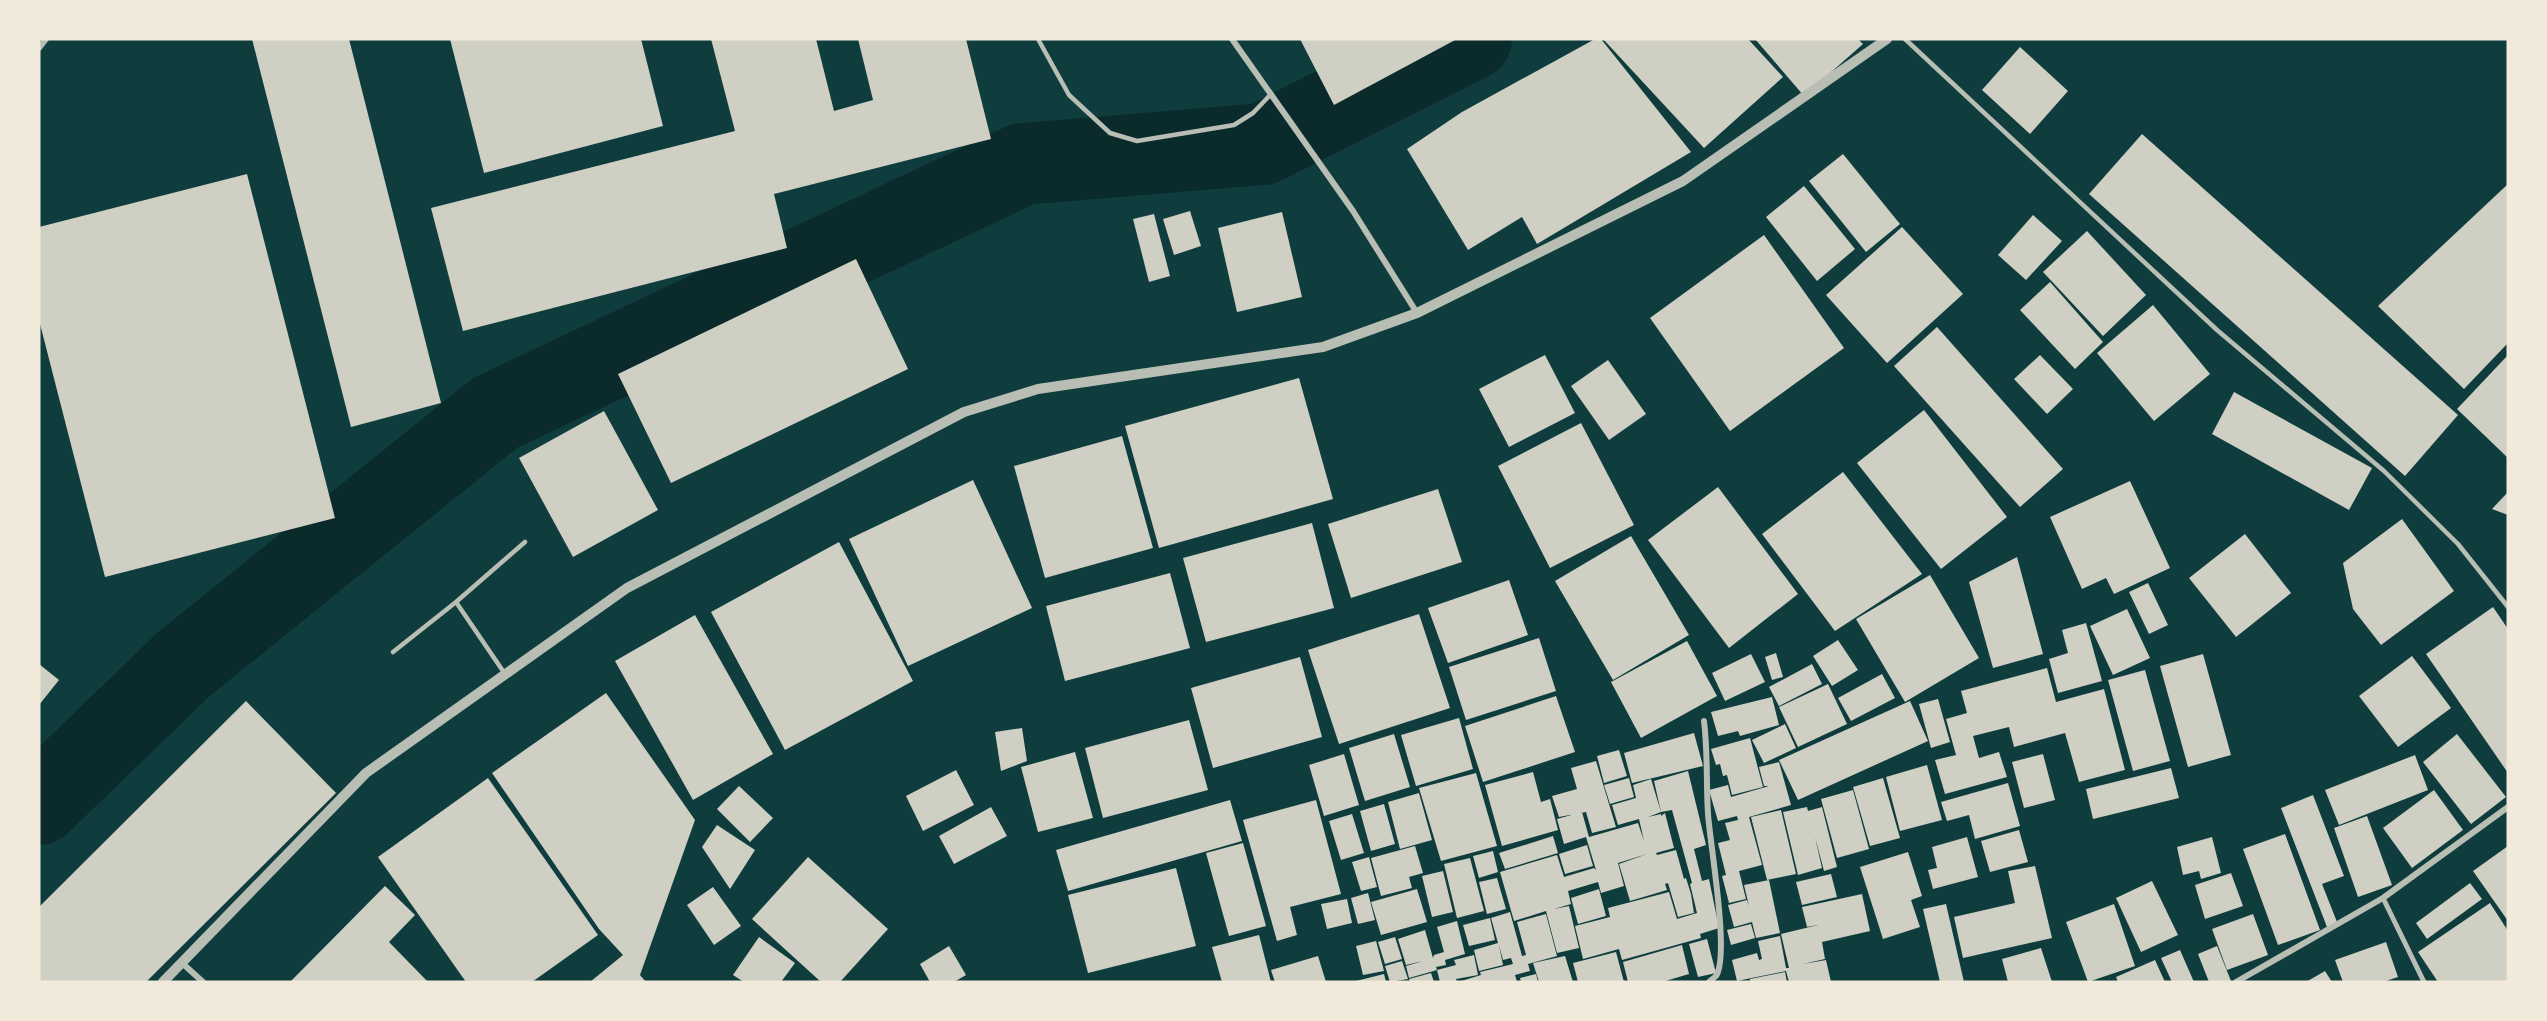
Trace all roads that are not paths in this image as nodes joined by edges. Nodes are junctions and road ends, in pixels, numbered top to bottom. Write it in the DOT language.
graph roads {
  1 [pos="46,39"];
  2 [pos="1038,39"];
  3 [pos="1232,39"];
  4 [pos="1887,39"];
  5 [pos="1905,39"];
  6 [pos="39,48"];
  7 [pos="1271,94"];
  8 [pos="1417,313"];
  9 [pos="525,542"];
  10 [pos="456,602"];
  11 [pos="2508,607"];
  12 [pos="393,652"];
  13 [pos="505,675"];
  14 [pos="1704,722"];
  15 [pos="2508,807"];
  16 [pos="2383,898"];
  17 [pos="182,963"];
  18 [pos="163,982"];
  19 [pos="203,982"];
  20 [pos="1709,982"];
  21 [pos="2236,982"];
  22 [pos="2424,982"];
  1 -- 6 [label="street"];
  2 -- 7 [label="lane"];
  3 -- 7 [label="street"];
  4 -- 8 [label="street"];
  5 -- 11 [label="lane"];
  7 -- 8 [label="street"];
  8 -- 13 [label="street"];
  9 -- 10 [label="lane"];
  10 -- 12 [label="lane"];
  10 -- 13 [label="lane"];
  13 -- 17 [label="street"];
  14 -- 20 [label="street"];
  15 -- 16 [label="street"];
  16 -- 21 [label="street"];
  16 -- 22 [label="street"];
  17 -- 18 [label="street"];
  17 -- 19 [label="street"];
}
